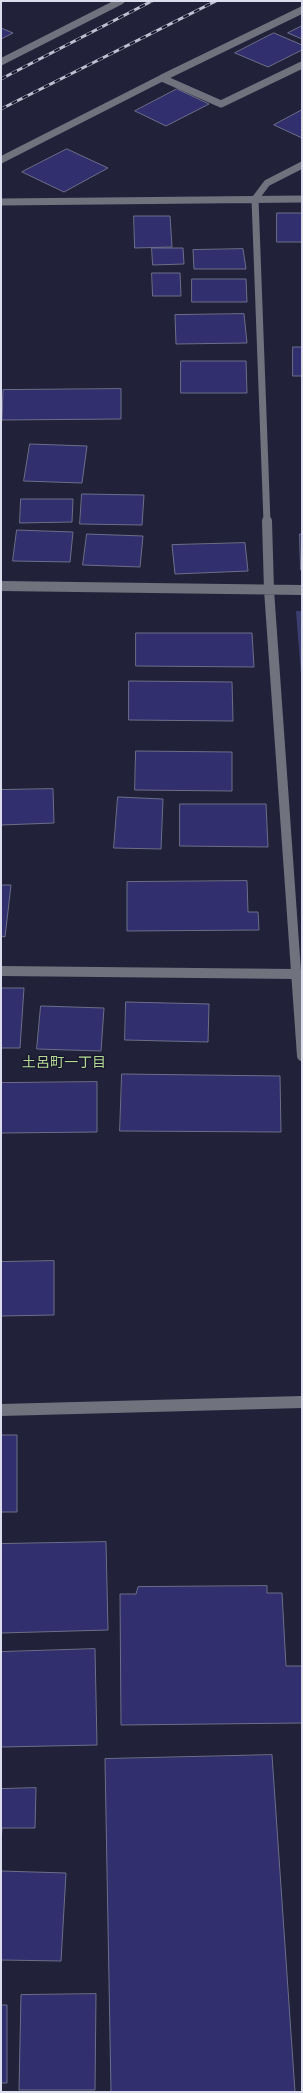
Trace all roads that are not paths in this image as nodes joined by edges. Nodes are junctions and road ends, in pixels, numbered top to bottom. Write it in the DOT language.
graph roads {
  1 [pos="121,1"];
  2 [pos="302,10"];
  3 [pos="1,62"];
  4 [pos="302,65"];
  5 [pos="162,78"];
  6 [pos="1,160"];
  7 [pos="302,165"];
  8 [pos="255,199"];
  9 [pos="302,199"];
  10 [pos="1,202"];
  11 [pos="1,586"];
  12 [pos="269,590"];
  13 [pos="302,590"];
  14 [pos="1,971"];
  15 [pos="295,974"];
  16 [pos="300,1014"];
  17 [pos="302,1056"];
  18 [pos="302,1402"];
  19 [pos="1,1410"];
  1 -- 3 [label="street"];
  2 -- 5 [label="street"];
  4 -- 5 [label="street"];
  5 -- 6 [label="street"];
  7 -- 8 [label="street"];
  8 -- 9 [label="street"];
  8 -- 10 [label="street"];
  8 -- 12 [label="street"];
  11 -- 12 [label="street"];
  12 -- 13 [label="street"];
  12 -- 15 [label="street"];
  14 -- 15 [label="street"];
  15 -- 16 [label="street"];
  16 -- 17 [label="street"];
  18 -- 19 [label="street"];
}
